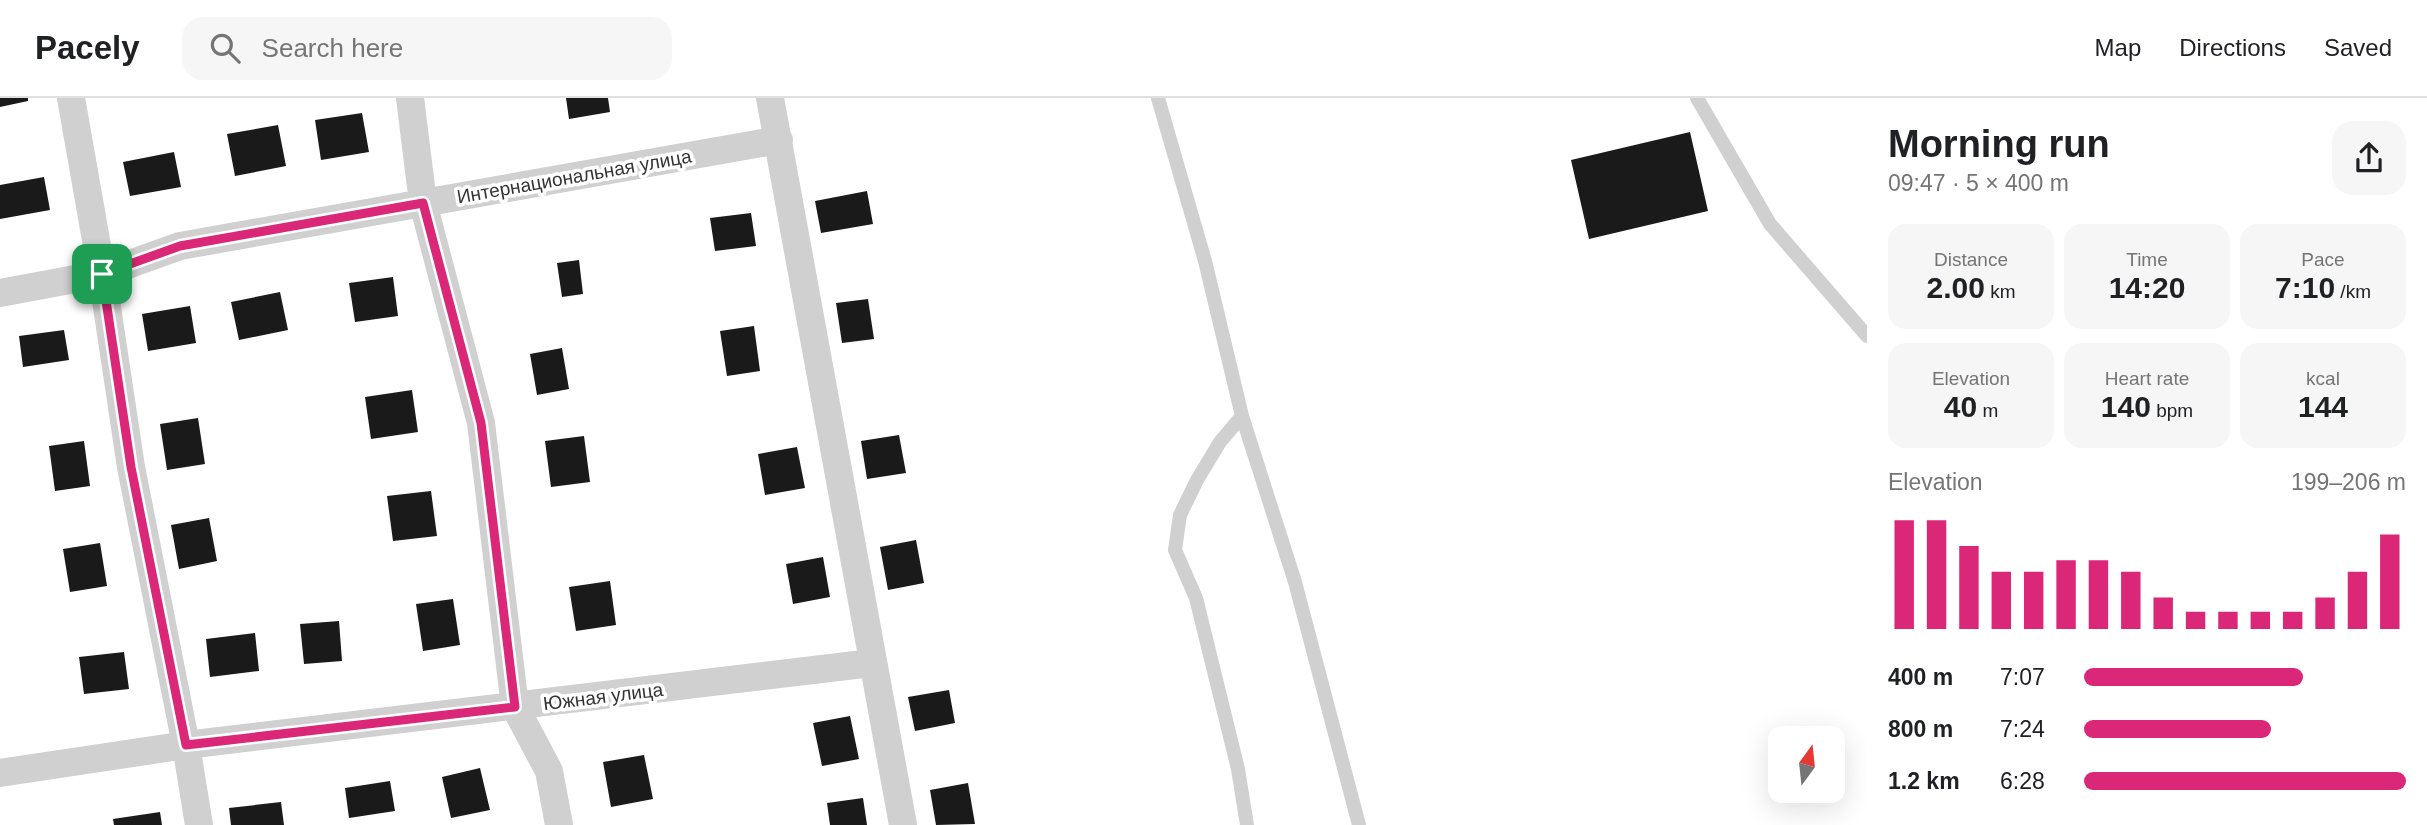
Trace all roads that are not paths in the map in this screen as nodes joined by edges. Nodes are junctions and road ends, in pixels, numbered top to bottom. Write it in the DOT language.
graph roads {
  1 [pos="71,98"];
  2 [pos="410,98"];
  3 [pos="770,98"];
  4 [pos="1158,98"];
  5 [pos="1698,98"];
  6 [pos="779,141"];
  7 [pos="423,203"];
  8 [pos="102,274"];
  9 [pos="0,293"];
  10 [pos="1867,336"];
  11 [pos="1242,416"];
  12 [pos="872,663"];
  13 [pos="515,707"];
  14 [pos="186,745"];
  15 [pos="0,773"];
  16 [pos="199,825"];
  17 [pos="559,825"];
  18 [pos="903,825"];
  19 [pos="1247,825"];
  20 [pos="1359,825"];
  1 -- 8 [label="street"];
  2 -- 7 [label="street"];
  3 -- 6 [label="street"];
  4 -- 11 [label="lane"];
  5 -- 10 [label="lane"];
  6 -- 7 [label="street, Интернациональная улица"];
  6 -- 12 [label="street"];
  7 -- 8 [label="street, Интернациональная улица"];
  7 -- 13 [label="street"];
  8 -- 9 [label="street, Интернациональная улица"];
  8 -- 14 [label="street"];
  11 -- 19 [label="lane"];
  11 -- 20 [label="lane"];
  12 -- 13 [label="street, Южная улица"];
  12 -- 18 [label="street"];
  13 -- 14 [label="street, Южная улица"];
  13 -- 17 [label="street"];
  14 -- 15 [label="street, Южная улица"];
  14 -- 16 [label="street"];
}
